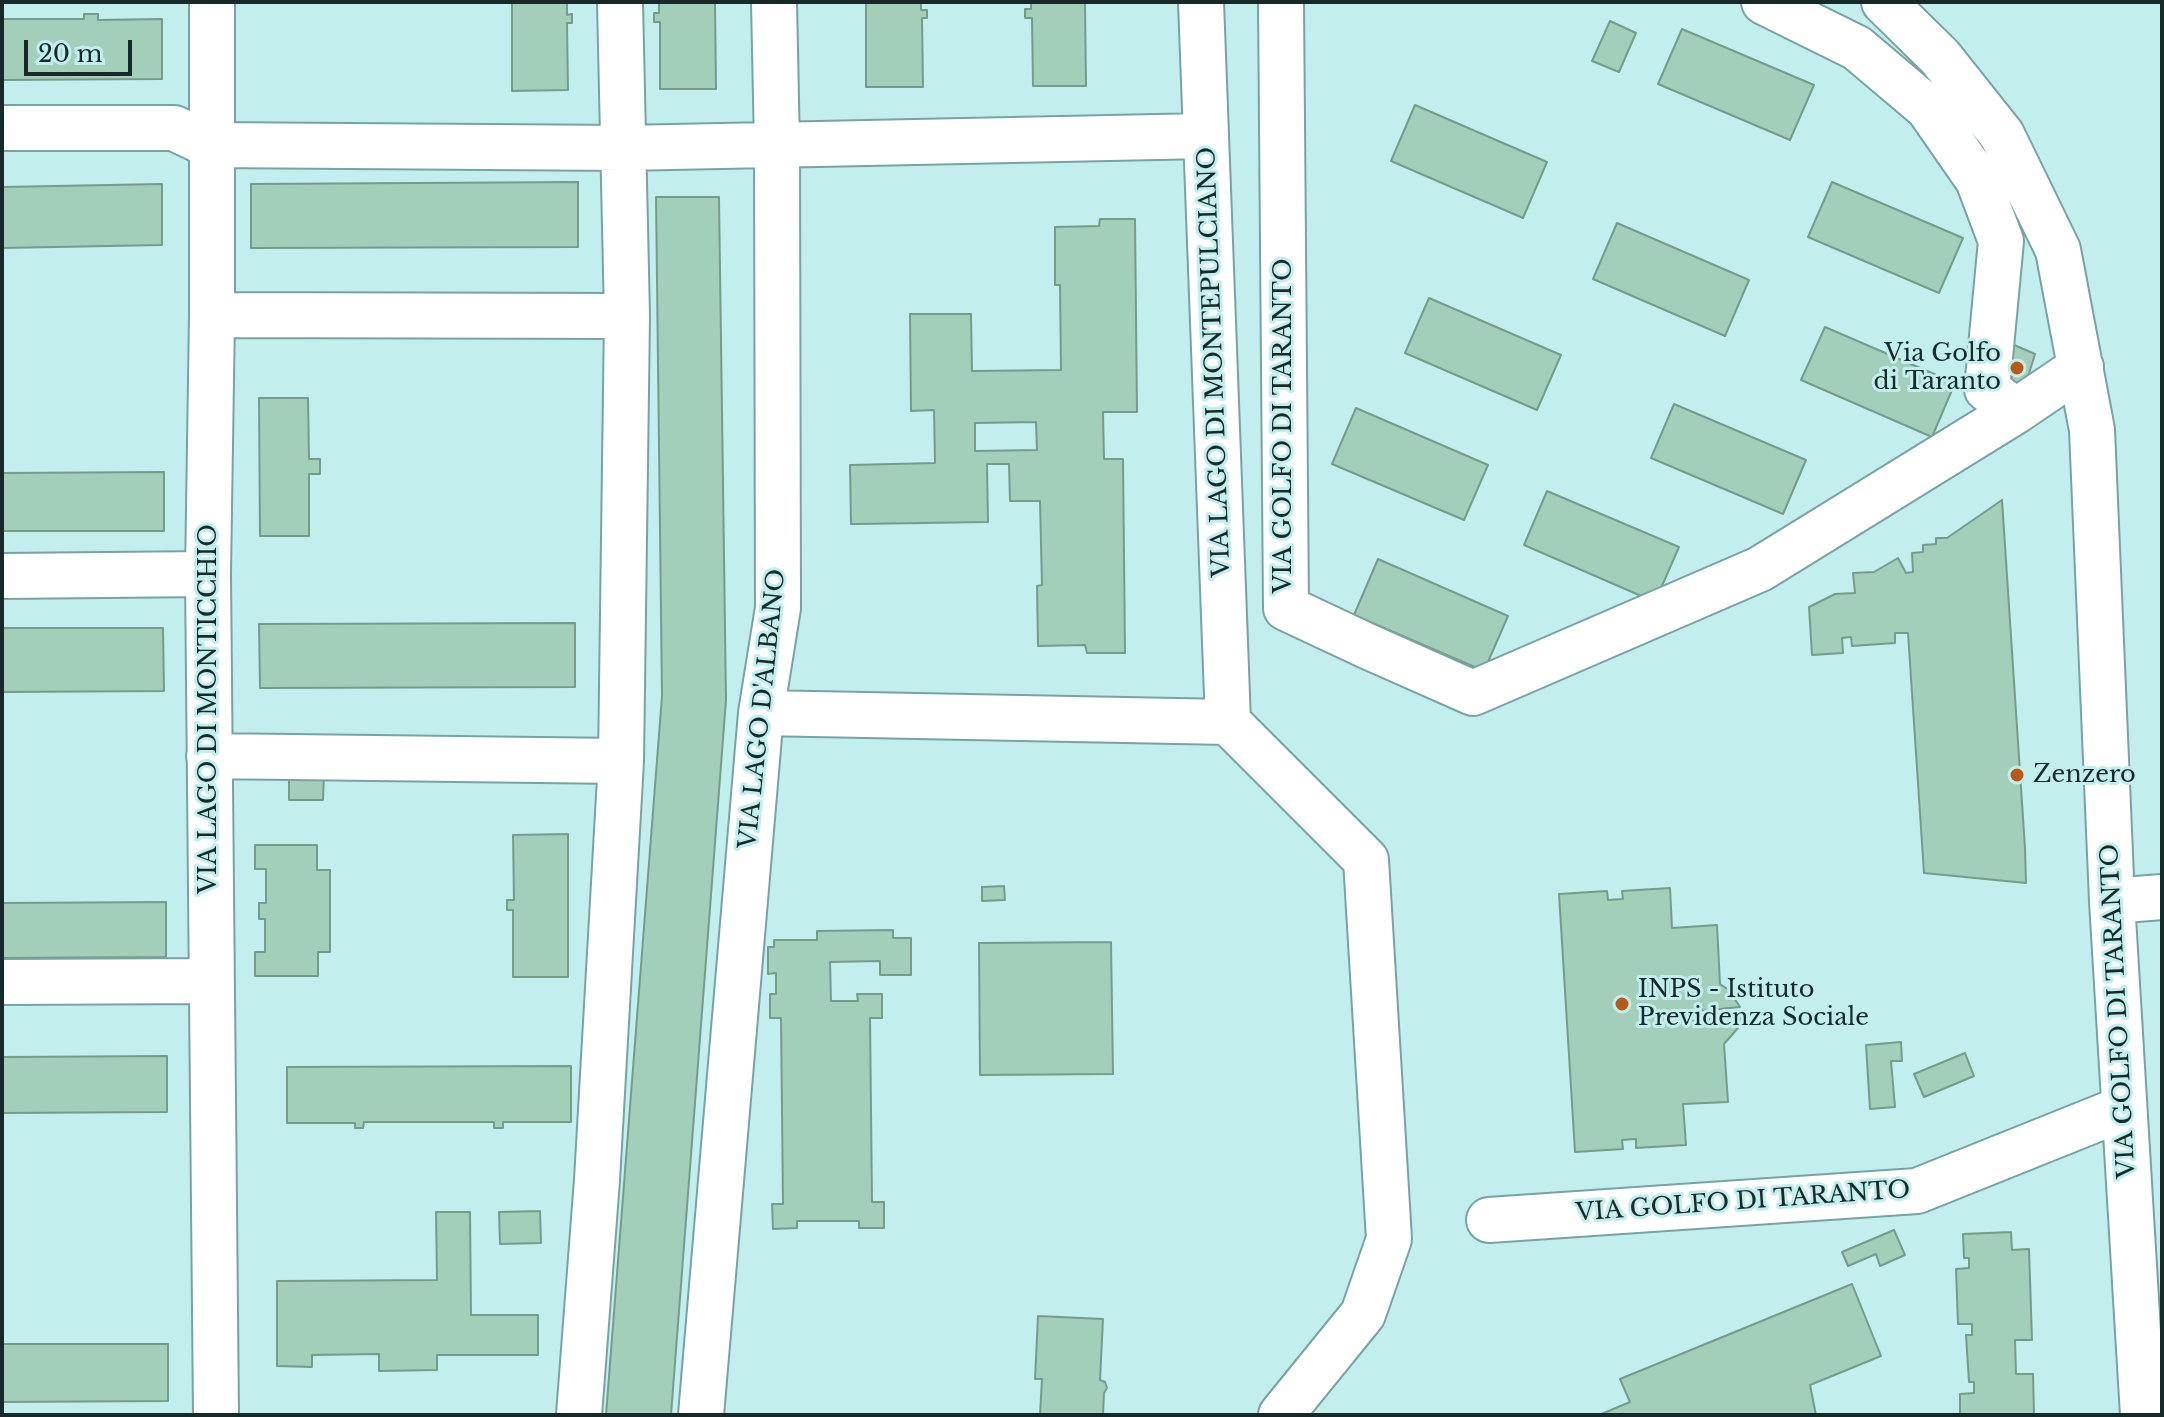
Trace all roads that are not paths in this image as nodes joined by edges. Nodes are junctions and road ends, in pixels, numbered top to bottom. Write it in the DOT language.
graph roads {
  1 [pos="212,2"];
  2 [pos="620,2"];
  3 [pos="774,2"];
  4 [pos="1201,2"];
  5 [pos="1281,2"];
  6 [pos="1764,2"];
  7 [pos="1884,2"];
  8 [pos="2,128"];
  9 [pos="1206,136"];
  10 [pos="210,145"];
  11 [pos="777,146"];
  12 [pos="624,148"];
  13 [pos="212,315"];
  14 [pos="627,316"];
  15 [pos="2081,367"];
  16 [pos="2016,411"];
  17 [pos="208,574"];
  18 [pos="2,576"];
  19 [pos="761,713"];
  20 [pos="1228,722"];
  21 [pos="209,756"];
  22 [pos="621,761"];
  23 [pos="2162,897"];
  24 [pos="2112,901"];
  25 [pos="210,981"];
  26 [pos="2,982"];
  27 [pos="2124,1108"];
  28 [pos="1489,1220"];
  29 [pos="216,1415"];
  30 [pos="579,1415"];
  31 [pos="701,1415"];
  32 [pos="1281,1415"];
  33 [pos="2143,1415"];
  1 -- 10 [label="street, VIA LAGO DI MONTICCHIO"];
  2 -- 12 [label="street"];
  3 -- 11 [label="street, VIA LAGO D'ALBANO"];
  4 -- 9 [label="street, VIA LAGO DI MONTEPULCIANO"];
  5 -- 16 [label="street, VIA GOLFO DI TARANTO"];
  6 -- 16 [label="street"];
  7 -- 15 [label="street, VIA GOLFO DI TARANTO"];
  8 -- 10 [label="street"];
  9 -- 11 [label="street"];
  9 -- 20 [label="street, VIA LAGO DI MONTEPULCIANO"];
  10 -- 12 [label="street"];
  10 -- 13 [label="street, VIA LAGO DI MONTICCHIO"];
  11 -- 12 [label="street"];
  11 -- 19 [label="street, VIA LAGO D'ALBANO"];
  12 -- 14 [label="street"];
  13 -- 14 [label="street"];
  13 -- 17 [label="street, VIA LAGO DI MONTICCHIO"];
  14 -- 22 [label="street"];
  15 -- 16 [label="street, VIA GOLFO DI TARANTO"];
  15 -- 24 [label="street, VIA GOLFO DI TARANTO"];
  17 -- 18 [label="street"];
  17 -- 21 [label="street, VIA LAGO DI MONTICCHIO"];
  19 -- 20 [label="street"];
  19 -- 31 [label="street, VIA LAGO D'ALBANO"];
  20 -- 32 [label="street"];
  21 -- 22 [label="street"];
  21 -- 25 [label="street, VIA LAGO DI MONTICCHIO"];
  22 -- 30 [label="street"];
  23 -- 24 [label="street"];
  24 -- 27 [label="street, VIA GOLFO DI TARANTO"];
  25 -- 26 [label="street"];
  25 -- 29 [label="street, VIA LAGO DI MONTICCHIO"];
  27 -- 28 [label="street, VIA GOLFO DI TARANTO"];
  27 -- 33 [label="street, VIA GOLFO DI TARANTO"];
}
